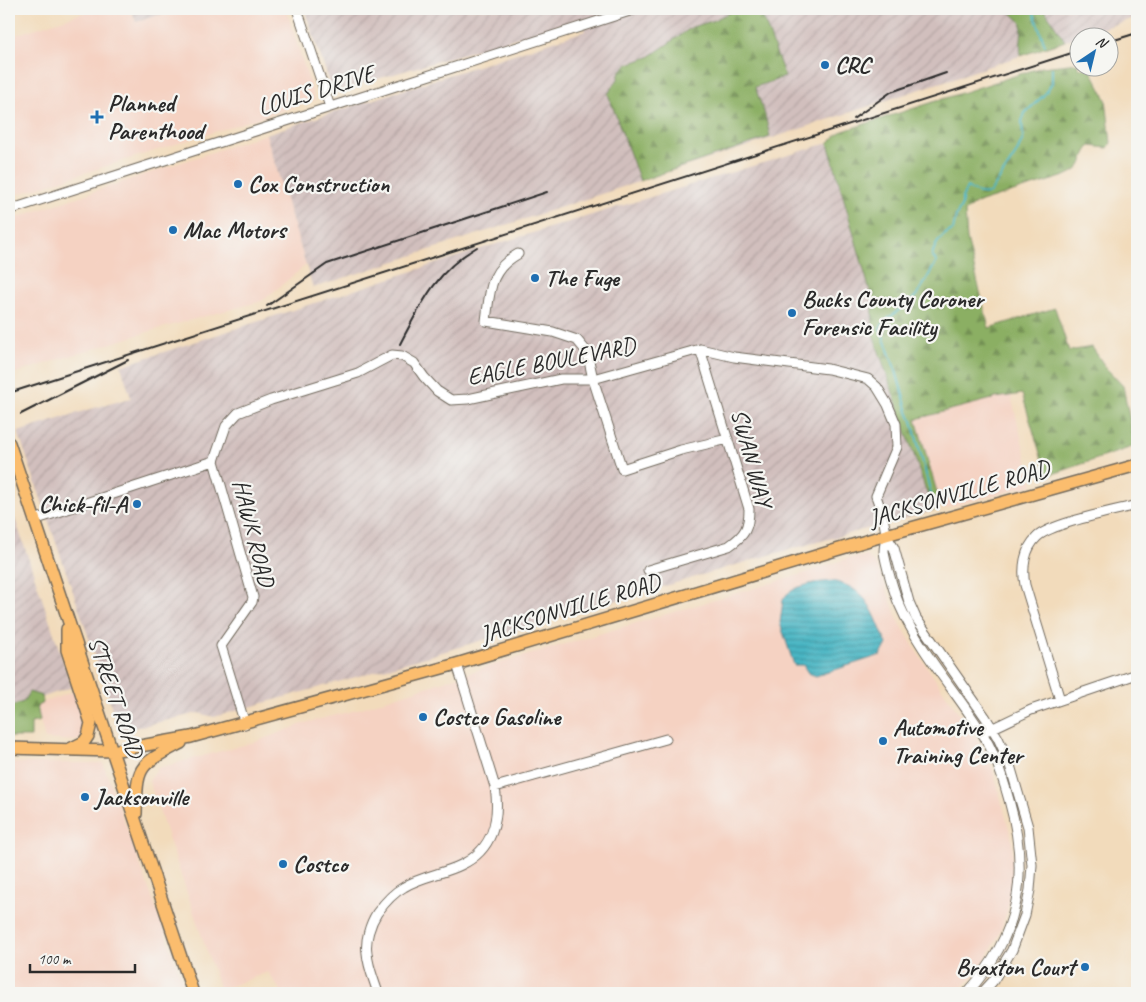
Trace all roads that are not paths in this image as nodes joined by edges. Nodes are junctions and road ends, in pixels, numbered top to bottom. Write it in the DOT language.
graph roads {
  1 [pos="297,9"];
  2 [pos="636,9"];
  3 [pos="330,107"];
  4 [pos="9,210"];
  5 [pos="518,254"];
  6 [pos="700,349"];
  7 [pos="593,379"];
  8 [pos="728,439"];
  9 [pos="9,443"];
  10 [pos="214,461"];
  11 [pos="1137,465"];
  12 [pos="1137,505"];
  13 [pos="34,520"];
  14 [pos="886,535"];
  15 [pos="648,570"];
  16 [pos="67,620"];
  17 [pos="457,664"];
  18 [pos="1137,674"];
  19 [pos="1060,700"];
  20 [pos="245,724"];
  21 [pos="993,729"];
  22 [pos="982,734"];
  23 [pos="191,738"];
  24 [pos="666,739"];
  25 [pos="9,748"];
  26 [pos="66,751"];
  27 [pos="112,751"];
  28 [pos="495,787"];
  29 [pos="136,823"];
  30 [pos="193,993"];
  31 [pos="378,993"];
  32 [pos="967,993"];
  33 [pos="982,993"];
  1 -- 3 [label="street"];
  2 -- 3 [label="street, LOUIS DRIVE"];
  3 -- 4 [label="street, LOUIS DRIVE"];
  5 -- 7 [label="street"];
  6 -- 7 [label="street, EAGLE BOULEVARD"];
  6 -- 8 [label="street, SWAN WAY"];
  6 -- 14 [label="street"];
  7 -- 8 [label="street"];
  7 -- 10 [label="street, EAGLE BOULEVARD"];
  8 -- 15 [label="street, SWAN WAY"];
  9 -- 13 [label="main road, STREET ROAD"];
  10 -- 13 [label="street"];
  10 -- 20 [label="street, HAWK ROAD"];
  11 -- 14 [label="main road, JACKSONVILLE ROAD"];
  12 -- 19 [label="street"];
  13 -- 16 [label="main road, STREET ROAD"];
  14 -- 17 [label="main road, JACKSONVILLE ROAD"];
  14 -- 21 [label="street"];
  14 -- 22 [label="street"];
  16 -- 26 [label="main road"];
  16 -- 27 [label="main road, STREET ROAD"];
  17 -- 20 [label="main road, JACKSONVILLE ROAD"];
  17 -- 28 [label="street"];
  18 -- 19 [label="street"];
  19 -- 21 [label="street"];
  20 -- 23 [label="main road, JACKSONVILLE ROAD"];
  21 -- 22 [label="street"];
  21 -- 33 [label="street"];
  22 -- 32 [label="street"];
  23 -- 27 [label="main road, JACKSONVILLE ROAD"];
  23 -- 29 [label="main road"];
  24 -- 28 [label="street"];
  25 -- 26 [label="main road, JACKSONVILLE ROAD"];
  26 -- 27 [label="main road, JACKSONVILLE ROAD"];
  27 -- 29 [label="main road, STREET ROAD"];
  28 -- 31 [label="street"];
  29 -- 30 [label="main road, STREET ROAD"];
}
